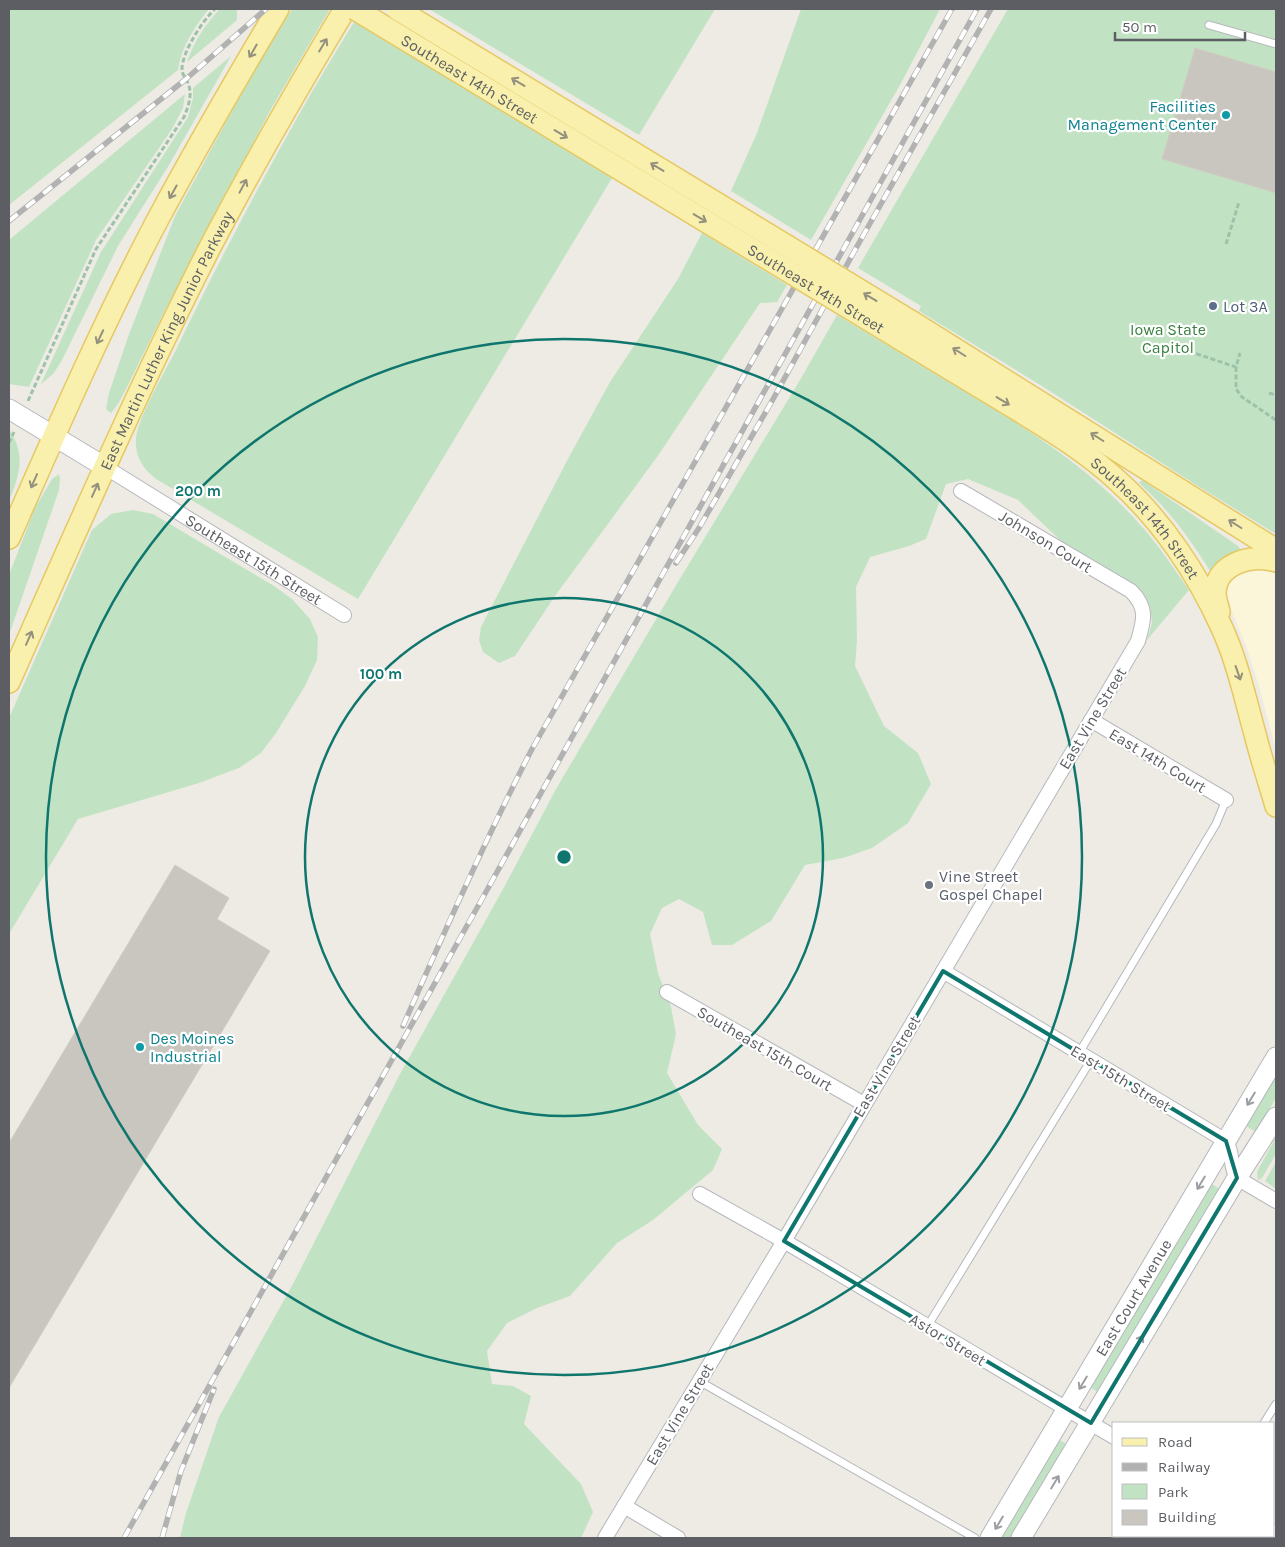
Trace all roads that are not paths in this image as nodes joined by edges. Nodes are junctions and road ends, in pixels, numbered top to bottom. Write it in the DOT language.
graph roads {
  1 [pos="278,9"];
  2 [pos="345,9"];
  3 [pos="355,9"];
  4 [pos="397,9"];
  5 [pos="1209,26"];
  6 [pos="1276,44"];
  7 [pos="907,331"];
  8 [pos="15,412"];
  9 [pos="54,436"];
  10 [pos="105,467"];
  11 [pos="961,491"];
  12 [pos="9,538"];
  13 [pos="1276,550"];
  14 [pos="1276,560"];
  15 [pos="1131,591"];
  16 [pos="344,616"];
  17 [pos="1222,627"];
  18 [pos="9,682"];
  19 [pos="1091,720"];
  20 [pos="1226,800"];
  21 [pos="1276,806"];
  22 [pos="943,971"];
  23 [pos="667,992"];
  24 [pos="1085,1056"];
  25 [pos="1276,1057"];
  26 [pos="864,1104"];
  27 [pos="1276,1117"];
  28 [pos="1226,1141"];
  29 [pos="1238,1178"];
  30 [pos="700,1194"];
  31 [pos="1276,1201"];
  32 [pos="784,1241"];
  33 [pos="927,1327"];
  34 [pos="699,1381"];
  35 [pos="1276,1404"];
  36 [pos="1067,1409"];
  37 [pos="1265,1422"];
  38 [pos="1091,1423"];
  39 [pos="1112,1436"];
  40 [pos="624,1506"];
  41 [pos="605,1538"];
  42 [pos="678,1538"];
  43 [pos="975,1538"];
  44 [pos="990,1538"];
  45 [pos="1021,1538"];
  1 -- 9 [label="main road, one-way"];
  10 -- 2 [label="main road, East Martin Luther King Junior Parkway, one-way"];
  3 -- 7 [label="main road, Southeast 14th Street, one-way, bridge"];
  7 -- 4 [label="main road, Southeast 14th Street, one-way, bridge"];
  5 -- 6 [label="lane"];
  13 -- 7 [label="main road, Southeast 14th Street, one-way"];
  7 -- 17 [label="main road, Southeast 14th Street, one-way"];
  8 -- 9 [label="street, Southeast 15th Street"];
  9 -- 10 [label="street, Southeast 15th Street"];
  9 -- 12 [label="main road, one-way"];
  10 -- 16 [label="street, Southeast 15th Street"];
  18 -- 10 [label="main road, East Martin Luther King Junior Parkway, one-way"];
  11 -- 15 [label="street, Johnson Court"];
  14 -- 17 [label="main road"];
  15 -- 19 [label="street, East Vine Street"];
  17 -- 21 [label="main road, one-way"];
  19 -- 20 [label="street, East 14th Court"];
  19 -- 22 [label="street, East Vine Street"];
  20 -- 24 [label="lane"];
  22 -- 24 [label="street, East 15th Street"];
  22 -- 26 [label="street, East Vine Street"];
  23 -- 26 [label="street, Southeast 15th Court"];
  24 -- 28 [label="street, East 15th Street"];
  24 -- 33 [label="lane"];
  25 -- 28 [label="street, East Court Avenue, one-way"];
  26 -- 32 [label="street, East Vine Street"];
  27 -- 29 [label="street, East Court Avenue"];
  28 -- 29 [label="street"];
  28 -- 36 [label="street, East Court Avenue, one-way"];
  29 -- 31 [label="street"];
  38 -- 29 [label="street, East Court Avenue, one-way"];
  30 -- 32 [label="street, Astor Street"];
  32 -- 33 [label="street, Astor Street"];
  32 -- 34 [label="street, East Vine Street"];
  33 -- 36 [label="street, Astor Street"];
  34 -- 40 [label="street, East Vine Street"];
  34 -- 43 [label="lane"];
  35 -- 37 [label="lane"];
  36 -- 38 [label="street, Astor Street"];
  36 -- 44 [label="street, East Court Avenue, one-way"];
  38 -- 39 [label="street, Astor Street"];
  45 -- 38 [label="street, East Court Avenue, one-way"];
  40 -- 41 [label="street, East Vine Street"];
  40 -- 42 [label="street"];
}
